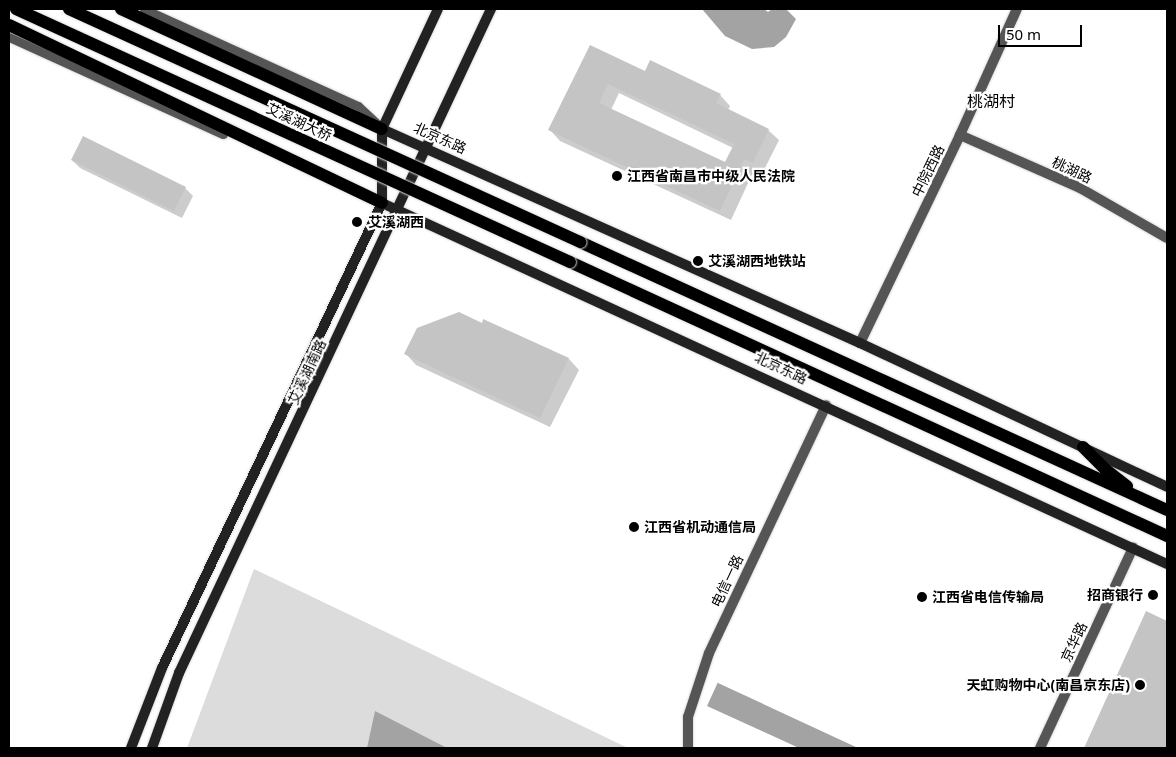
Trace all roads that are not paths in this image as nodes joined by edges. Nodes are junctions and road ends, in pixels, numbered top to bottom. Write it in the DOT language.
graph roads {
  1 [pos="16,9"];
  2 [pos="69,9"];
  3 [pos="121,9"];
  4 [pos="144,9"];
  5 [pos="438,9"];
  6 [pos="491,9"];
  7 [pos="1017,9"];
  8 [pos="9,25"];
  9 [pos="9,37"];
  10 [pos="44,47"];
  11 [pos="382,129"];
  12 [pos="960,134"];
  13 [pos="427,148"];
  14 [pos="382,203"];
  15 [pos="398,210"];
  16 [pos="1167,238"];
  17 [pos="570,262"];
  18 [pos="860,343"];
  19 [pos="826,405"];
  20 [pos="1083,447"];
  21 [pos="1167,488"];
  22 [pos="1142,498"];
  23 [pos="1167,510"];
  24 [pos="1167,536"];
  25 [pos="1133,548"];
  26 [pos="1167,564"];
  27 [pos="131,748"];
  28 [pos="152,748"];
  29 [pos="688,748"];
  30 [pos="1040,748"];
  1 -- 17 [label="main road, 艾溪湖大桥, bridge"];
  2 -- 22 [label="main road, 艾溪湖大桥, bridge"];
  3 -- 11 [label="main road"];
  4 -- 11 [label="street"];
  5 -- 11 [label="main road, 艾溪湖南路"];
  6 -- 13 [label="main road, 艾溪湖南路"];
  7 -- 12 [label="street, 中院西路"];
  8 -- 10 [label="main road"];
  9 -- 10 [label="street"];
  10 -- 14 [label="main road"];
  11 -- 13 [label="main road, 北京东路"];
  11 -- 14 [label="main road, 艾溪湖南路"];
  12 -- 16 [label="street, 桃湖路"];
  12 -- 18 [label="street, 中院西路"];
  13 -- 15 [label="main road, 艾溪湖南路"];
  13 -- 18 [label="main road, 北京东路"];
  14 -- 15 [label="main road, 北京东路"];
  14 -- 27 [label="main road, 艾溪湖南路"];
  15 -- 19 [label="main road, 北京东路"];
  15 -- 28 [label="main road, 艾溪湖南路"];
  17 -- 24 [label="main road, 北京东路"];
  18 -- 20 [label="main road, 北京东路"];
  19 -- 25 [label="main road, 北京东路"];
  19 -- 29 [label="street, 电信一路"];
  20 -- 21 [label="main road, 北京东路"];
  20 -- 22 [label="main road"];
  22 -- 23 [label="main road"];
  25 -- 26 [label="main road, 北京东路"];
  25 -- 30 [label="street, 京华路"];
}
